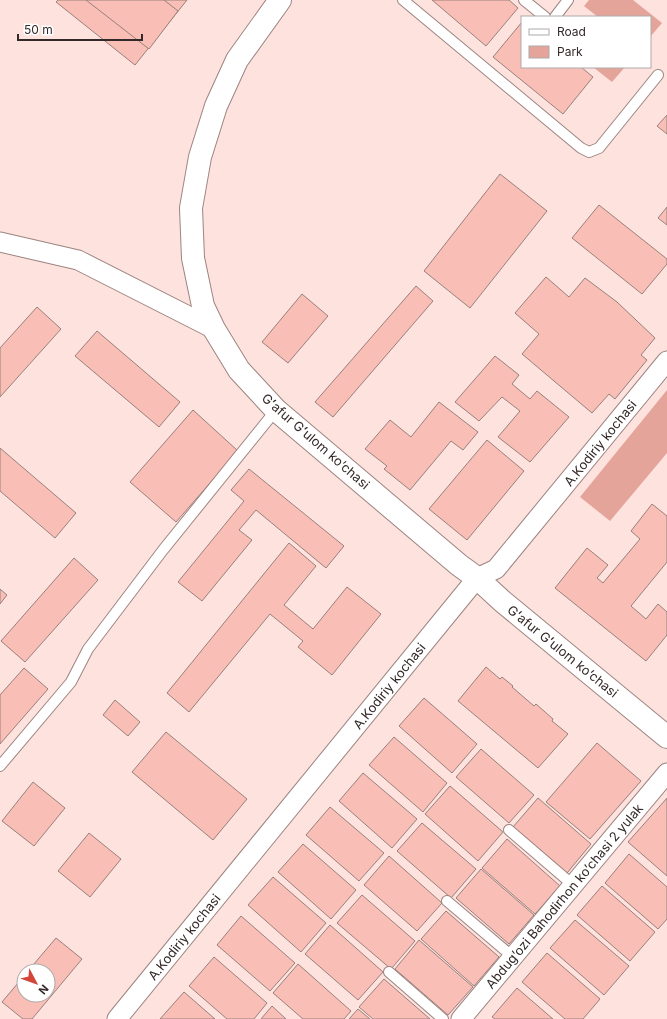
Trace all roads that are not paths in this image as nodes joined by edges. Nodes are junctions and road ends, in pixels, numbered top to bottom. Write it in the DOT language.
graph roads {
  1 [pos="280,0"];
  2 [pos="403,0"];
  3 [pos="524,0"];
  4 [pos="568,0"];
  5 [pos="544,16"];
  6 [pos="556,16"];
  7 [pos="658,75"];
  8 [pos="0,242"];
  9 [pos="214,329"];
  10 [pos="667,361"];
  11 [pos="276,410"];
  12 [pos="477,578"];
  13 [pos="667,737"];
  14 [pos="0,766"];
  15 [pos="667,773"];
  16 [pos="509,830"];
  17 [pos="573,885"];
  18 [pos="447,901"];
  19 [pos="513,957"];
  20 [pos="389,972"];
  21 [pos="117,1019"];
  22 [pos="443,1019"];
  23 [pos="461,1019"];
  1 -- 9 [label="street, Gʻafur Gʻulom ko’chasi"];
  2 -- 7 [label="lane"];
  3 -- 5 [label="lane"];
  4 -- 6 [label="lane"];
  8 -- 9 [label="street"];
  9 -- 11 [label="street, Gʻafur Gʻulom ko’chasi"];
  10 -- 12 [label="street, A.Kodiriy kochasi"];
  11 -- 12 [label="street, Gʻafur Gʻulom ko’chasi"];
  11 -- 14 [label="lane"];
  12 -- 13 [label="street, Gʻafur Gʻulom ko’chasi"];
  12 -- 21 [label="street, A.Kodiriy kochasi"];
  15 -- 17 [label="street, Abdug’ozi Bahodirhon ko’chasi 2 yulak"];
  16 -- 17 [label="lane"];
  17 -- 19 [label="street, Abdug’ozi Bahodirhon ko’chasi 2 yulak"];
  18 -- 19 [label="lane"];
  19 -- 23 [label="street, Abdug’ozi Bahodirhon ko’chasi 2 yulak"];
  20 -- 22 [label="lane"];
}
